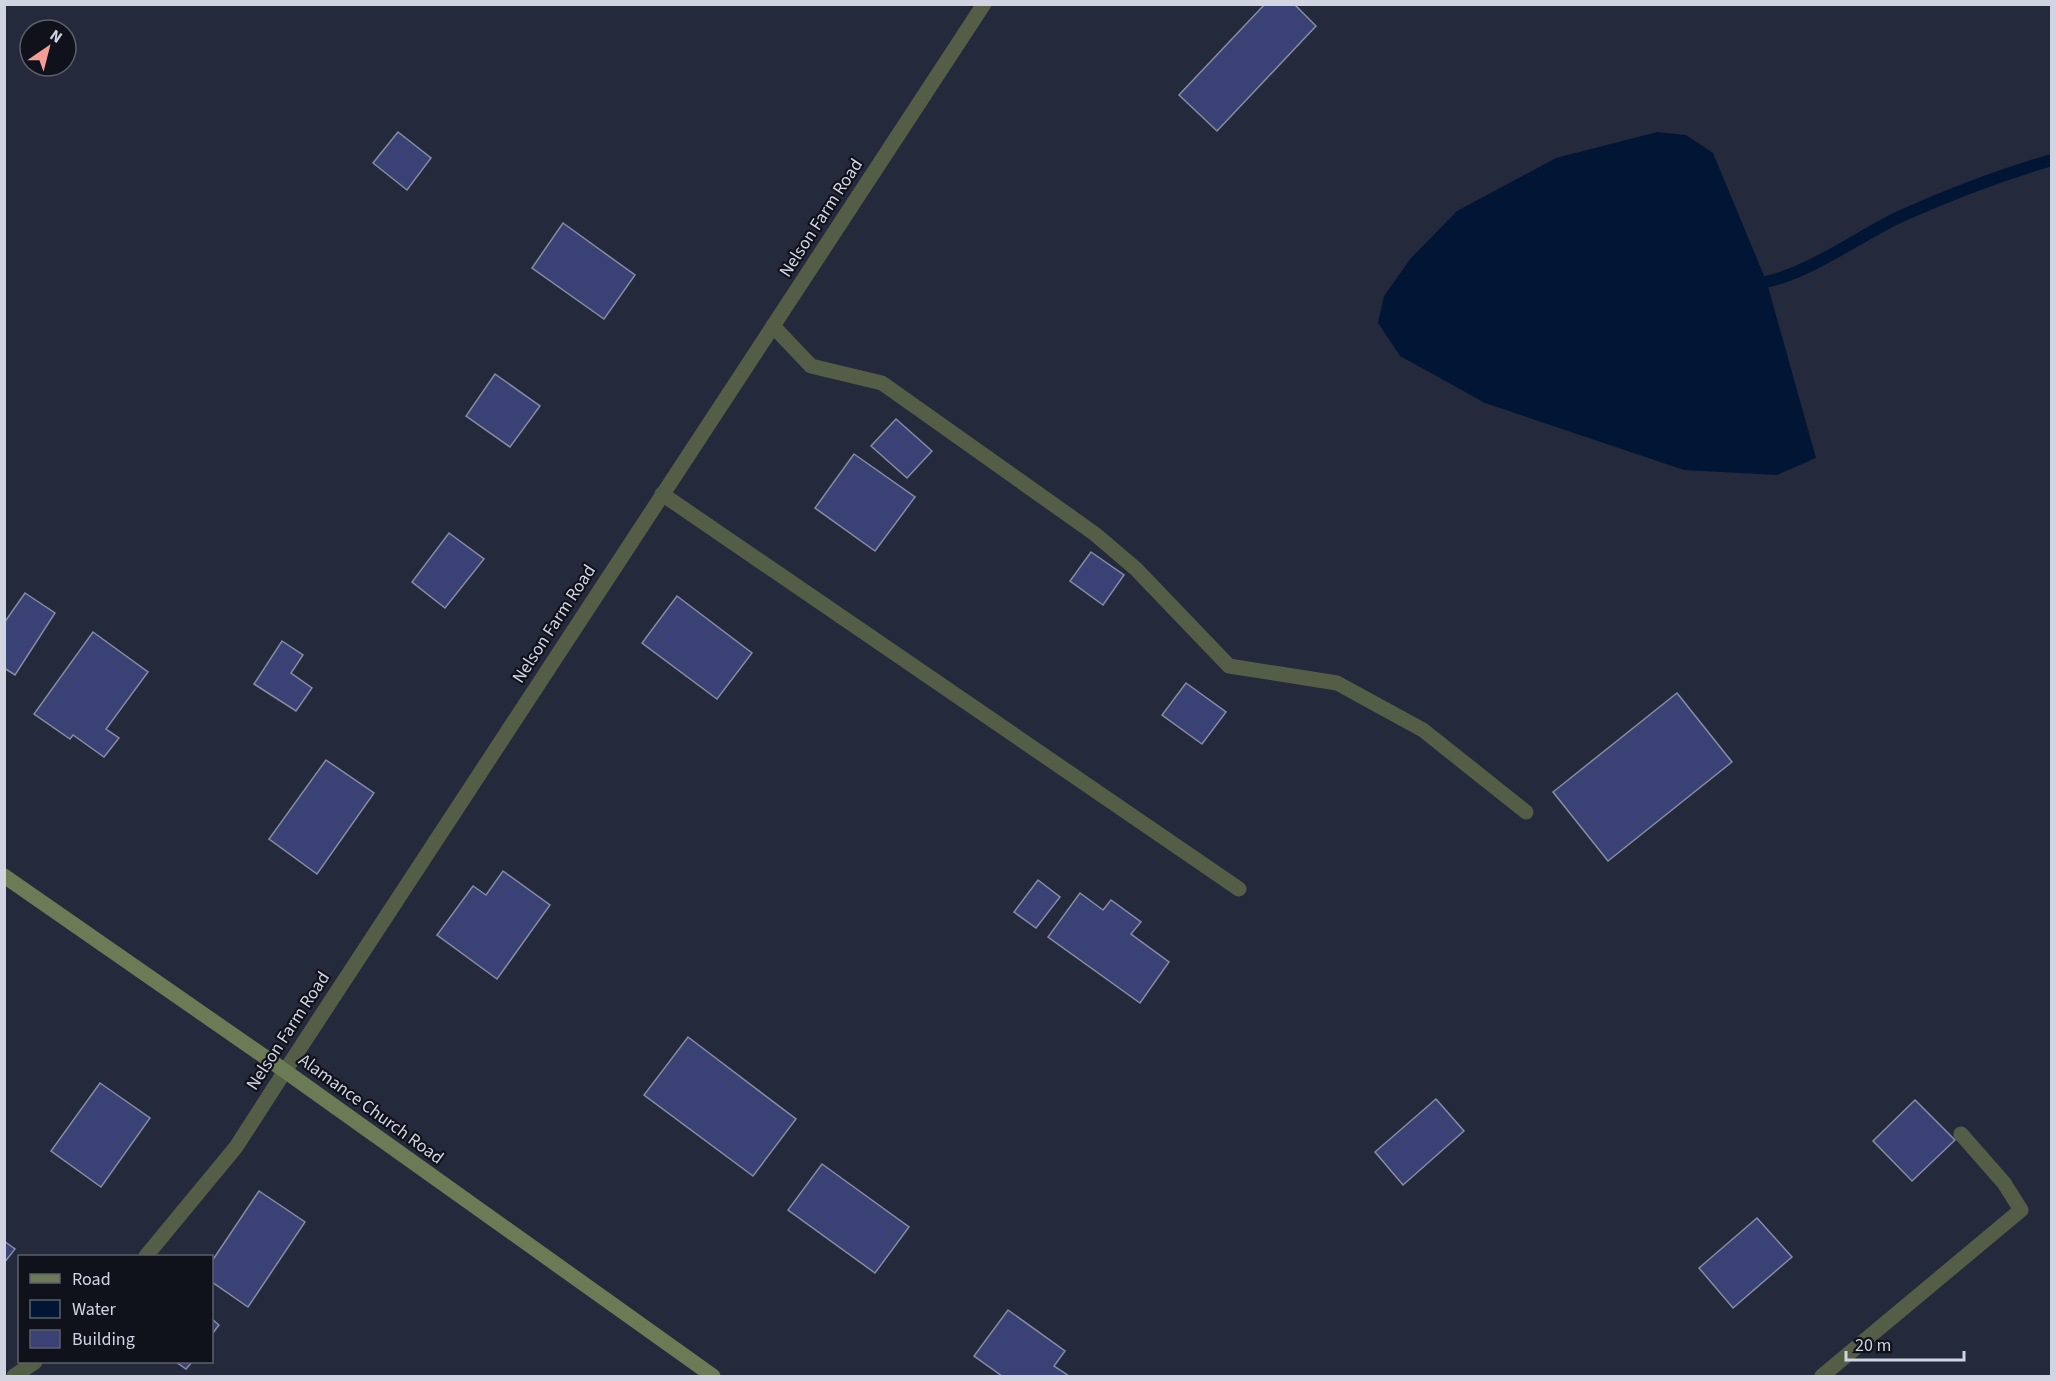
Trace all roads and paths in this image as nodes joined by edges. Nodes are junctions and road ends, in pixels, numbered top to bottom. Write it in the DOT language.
graph roads {
  1 [pos="984,4"];
  2 [pos="773,326"];
  3 [pos="662,494"];
  4 [pos="1526,812"];
  5 [pos="4,876"];
  6 [pos="1239,889"];
  7 [pos="285,1071"];
  8 [pos="1961,1134"];
  9 [pos="148,1255"];
  10 [pos="35,1363"];
  11 [pos="14,1377"];
  12 [pos="713,1377"];
  13 [pos="1822,1377"];
  1 -- 2 [label="street, Nelson Farm Road"];
  2 -- 3 [label="street, Nelson Farm Road"];
  2 -- 4 [label="street"];
  3 -- 6 [label="street"];
  3 -- 7 [label="street, Nelson Farm Road"];
  5 -- 7 [label="main road, Alamance Church Road"];
  7 -- 9 [label="street, Nelson Farm Road"];
  7 -- 12 [label="main road, Alamance Church Road"];
  8 -- 13 [label="street"];
  10 -- 11 [label="street"];
}
